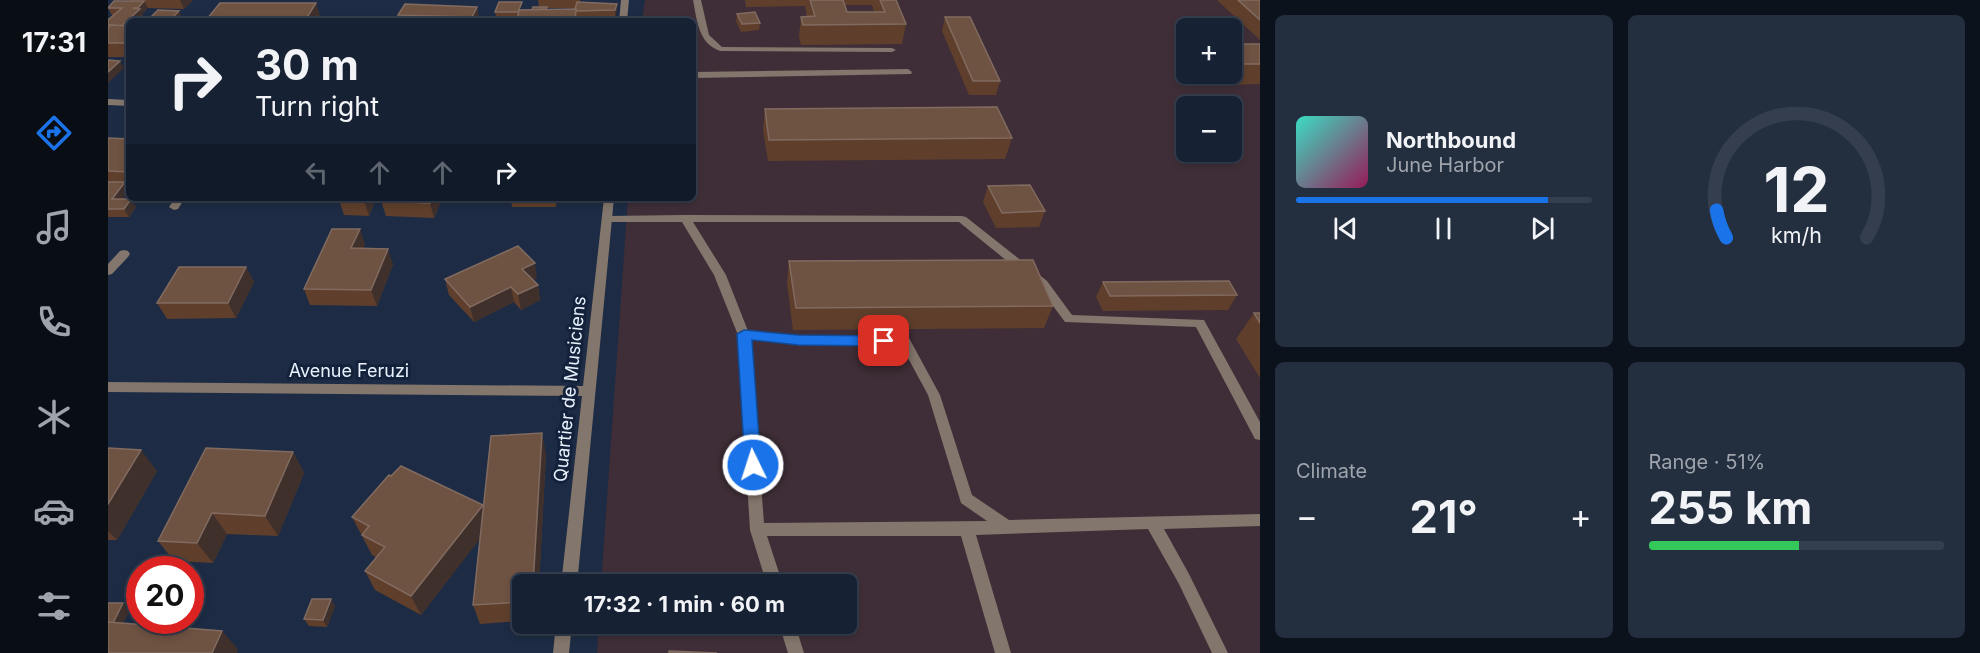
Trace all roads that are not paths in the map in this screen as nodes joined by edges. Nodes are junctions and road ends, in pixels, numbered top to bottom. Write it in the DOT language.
graph roads {
  1 [pos="625,0"];
  2 [pos="697,0"];
  3 [pos="623,18"];
  4 [pos="892,50"];
  5 [pos="908,72"];
  6 [pos="696,75"];
  7 [pos="108,102"];
  8 [pos="126,103"];
  9 [pos="609,201"];
  10 [pos="685,218"];
  11 [pos="608,219"];
  12 [pos="124,254"];
  13 [pos="108,270"];
  14 [pos="744,334"];
  15 [pos="108,387"];
  16 [pos="589,391"];
  17 [pos="1260,435"];
  18 [pos="1260,520"];
  19 [pos="1152,522"];
  20 [pos="1007,526"];
  21 [pos="967,529"];
  22 [pos="757,530"];
  23 [pos="569,574"];
  24 [pos="771,574"];
  25 [pos="563,634"];
  26 [pos="790,634"];
  27 [pos="561,653"];
  28 [pos="796,653"];
  29 [pos="1003,653"];
  30 [pos="1220,653"];
  1 -- 3 [label="street"];
  2 -- 4 [label="street"];
  5 -- 6 [label="street"];
  7 -- 8 [label="street"];
  9 -- 11 [label="street, Quartier de Musiciens"];
  10 -- 11 [label="street"];
  10 -- 14 [label="street"];
  10 -- 17 [label="street"];
  11 -- 16 [label="street, Quartier de Musiciens"];
  12 -- 13 [label="street"];
  14 -- 20 [label="street"];
  14 -- 22 [label="street"];
  15 -- 16 [label="street, Avenue Feruzi"];
  16 -- 23 [label="street, Quartier de Musiciens"];
  18 -- 19 [label="street"];
  19 -- 20 [label="street"];
  19 -- 30 [label="street"];
  20 -- 21 [label="street"];
  21 -- 22 [label="street"];
  21 -- 29 [label="street"];
  22 -- 24 [label="street"];
  25 -- 27 [label="street"];
  26 -- 28 [label="street"];
}
